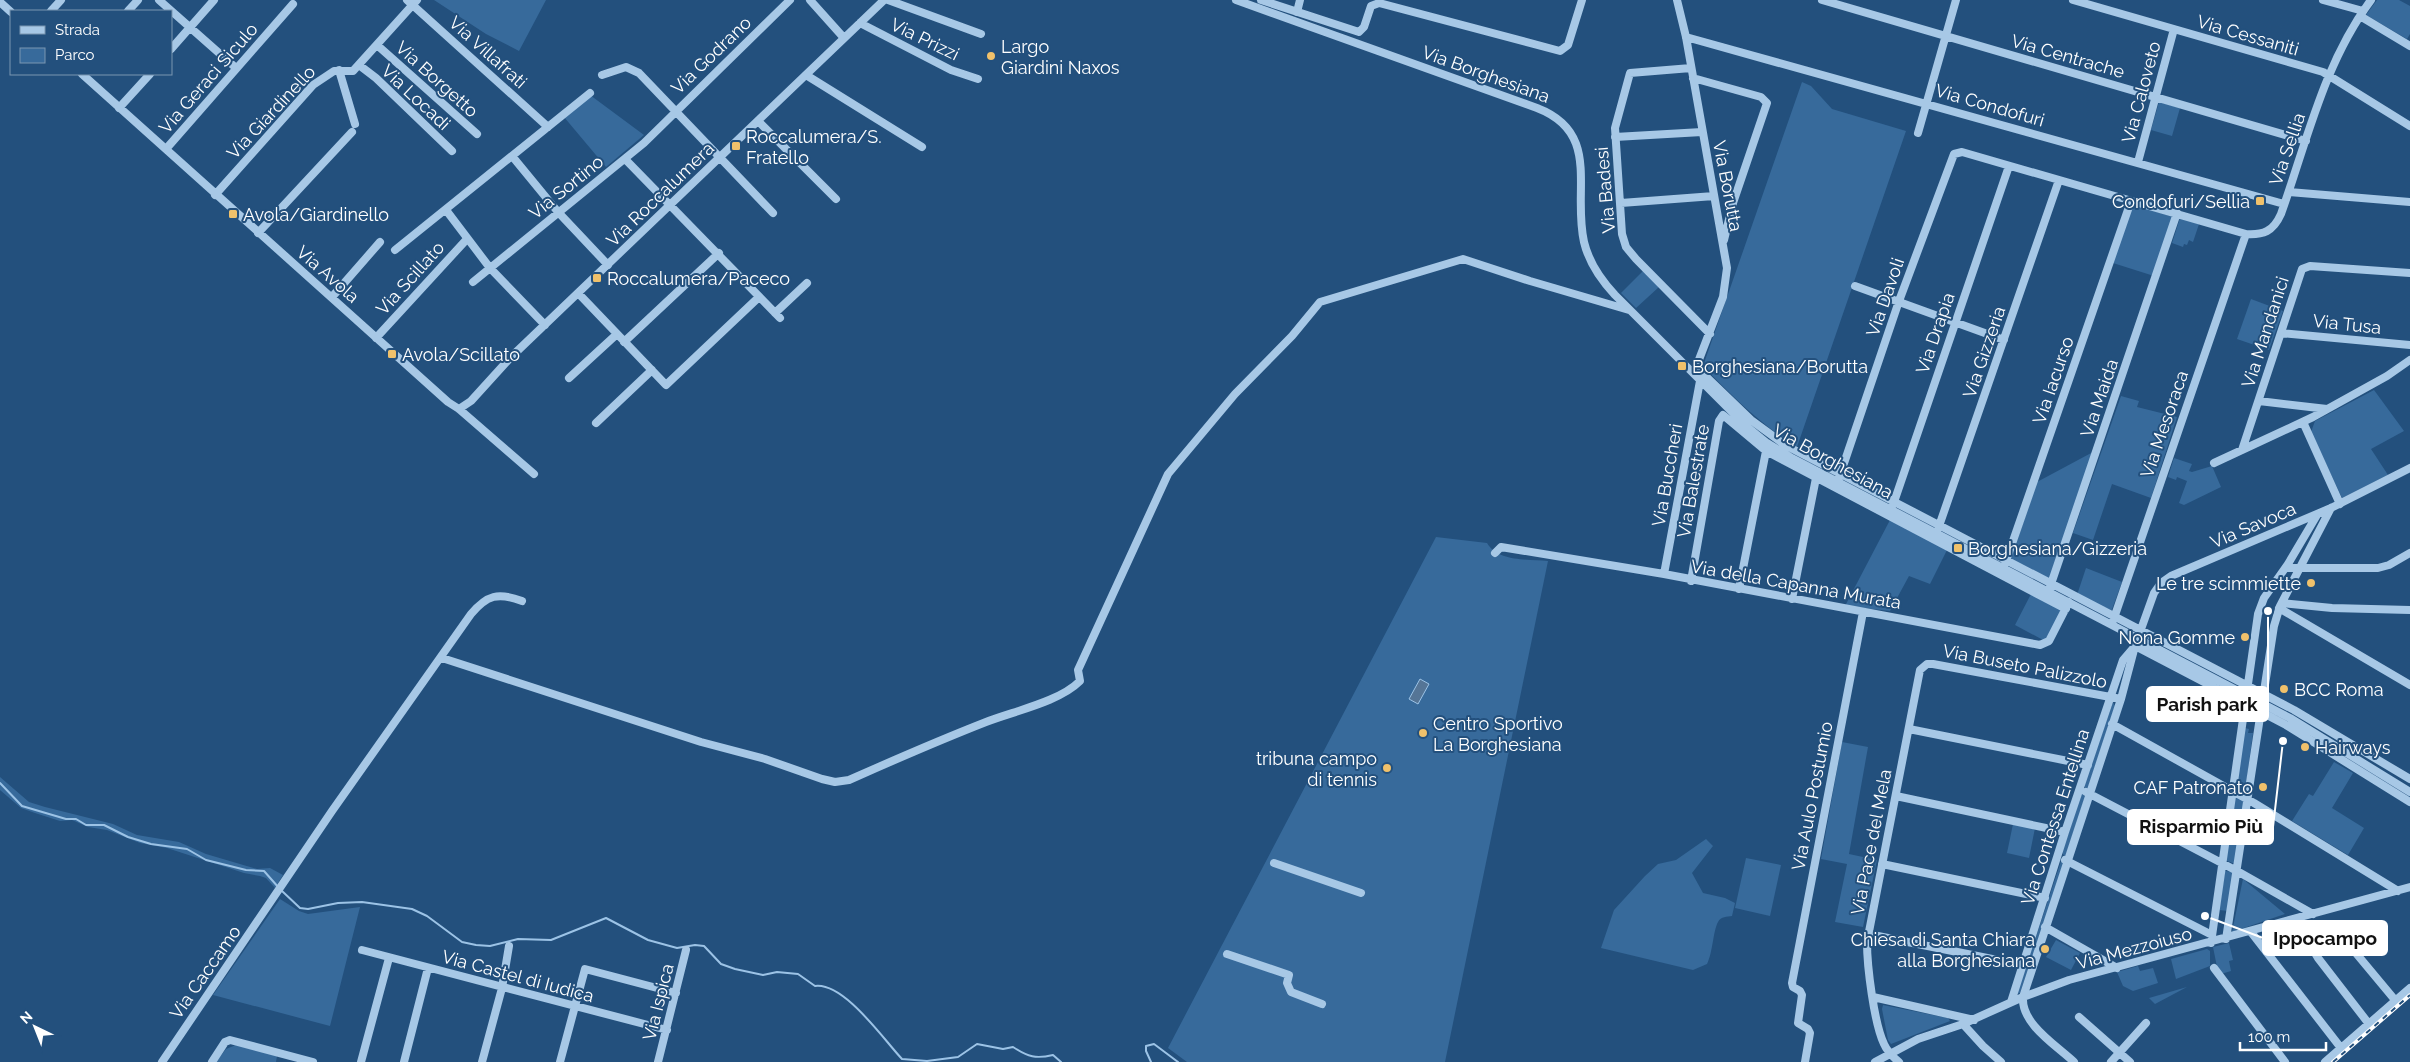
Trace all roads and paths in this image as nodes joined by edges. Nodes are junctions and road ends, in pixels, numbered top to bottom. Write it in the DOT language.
graph roads {
  1 [pos="61,0"];
  2 [pos="138,0"];
  3 [pos="159,0"];
  4 [pos="214,0"];
  5 [pos="790,0"];
  6 [pos="810,0"];
  7 [pos="884,0"];
  8 [pos="888,0"];
  9 [pos="1236,0"];
  10 [pos="1261,0"];
  11 [pos="1300,0"];
  12 [pos="1582,0"];
  13 [pos="1677,0"];
  14 [pos="1822,0"];
  15 [pos="1956,0"];
  16 [pos="2073,0"];
  17 [pos="2323,0"];
  18 [pos="2371,0"];
  19 [pos="0,2"];
  20 [pos="412,2"];
  21 [pos="293,4"];
  22 [pos="52,10"];
  23 [pos="129,10"];
  24 [pos="170,10"];
  25 [pos="10,11"];
  26 [pos="172,12"];
  27 [pos="1297,12"];
  28 [pos="2362,14"];
  29 [pos="860,23"];
  30 [pos="190,28"];
  31 [pos="2174,29"];
  32 [pos="981,34"];
  33 [pos="1946,36"];
  34 [pos="1686,37"];
  35 [pos="844,38"];
  36 [pos="377,45"];
  37 [pos="2410,46"];
  38 [pos="172,48"];
  39 [pos="359,65"];
  40 [pos="236,68"];
  41 [pos="1691,68"];
  42 [pos="339,70"];
  43 [pos="806,74"];
  44 [pos="83,75"];
  45 [pos="149,75"];
  46 [pos="602,75"];
  47 [pos="2328,76"];
  48 [pos="1693,78"];
  49 [pos="978,79"];
  50 [pos="590,93"];
  51 [pos="2156,96"];
  52 [pos="1926,103"];
  53 [pos="120,108"];
  54 [pos="675,111"];
  55 [pos="758,121"];
  56 [pos="2410,126"];
  57 [pos="548,127"];
  58 [pos="1702,132"];
  59 [pos="1918,133"];
  60 [pos="477,134"];
  61 [pos="1615,137"];
  62 [pos="2306,141"];
  63 [pos="922,147"];
  64 [pos="166,149"];
  65 [pos="452,151"];
  66 [pos="1955,153"];
  67 [pos="512,156"];
  68 [pos="720,157"];
  69 [pos="625,159"];
  70 [pos="2138,162"];
  71 [pos="2009,166"];
  72 [pos="2059,180"];
  73 [pos="2289,192"];
  74 [pos="215,195"];
  75 [pos="1714,196"];
  76 [pos="836,199"];
  77 [pos="2131,201"];
  78 [pos="2410,202"];
  79 [pos="1621,203"];
  80 [pos="670,204"];
  81 [pos="2284,204"];
  82 [pos="446,210"];
  83 [pos="558,212"];
  84 [pos="772,213"];
  85 [pos="2177,213"];
  86 [pos="258,234"];
  87 [pos="2246,234"];
  88 [pos="467,239"];
  89 [pos="380,242"];
  90 [pos="1724,242"];
  91 [pos="395,250"];
  92 [pos="719,253"];
  93 [pos="608,265"];
  94 [pos="490,268"];
  95 [pos="2410,273"];
  96 [pos="473,282"];
  97 [pos="807,283"];
  98 [pos="1855,286"];
  99 [pos="578,293"];
  100 [pos="332,297"];
  101 [pos="759,297"];
  102 [pos="1899,302"];
  103 [pos="1631,310"];
  104 [pos="1955,322"];
  105 [pos="545,325"];
  106 [pos="2281,333"];
  107 [pos="617,334"];
  108 [pos="1710,334"];
  109 [pos="376,338"];
  110 [pos="2004,340"];
  111 [pos="624,342"];
  112 [pos="2410,345"];
  113 [pos="2410,360"];
  114 [pos="652,370"];
  115 [pos="1695,371"];
  116 [pos="569,378"];
  117 [pos="1700,381"];
  118 [pos="2259,401"];
  119 [pos="459,409"];
  120 [pos="2327,409"];
  121 [pos="1722,416"];
  122 [pos="2303,422"];
  123 [pos="596,424"];
  124 [pos="1784,449"];
  125 [pos="2242,450"];
  126 [pos="1766,451"];
  127 [pos="2214,462"];
  128 [pos="2410,468"];
  129 [pos="534,474"];
  130 [pos="1817,474"];
  131 [pos="1839,478"];
  132 [pos="2340,504"];
  133 [pos="1893,506"];
  134 [pos="2331,508"];
  135 [pos="2317,515"];
  136 [pos="1938,530"];
  137 [pos="2410,552"];
  138 [pos="1495,553"];
  139 [pos="2005,565"];
  140 [pos="2286,568"];
  141 [pos="2301,568"];
  142 [pos="1664,574"];
  143 [pos="1690,581"];
  144 [pos="2050,588"];
  145 [pos="1739,590"];
  146 [pos="1792,599"];
  147 [pos="522,601"];
  148 [pos="2067,606"];
  149 [pos="2281,606"];
  150 [pos="2410,610"];
  151 [pos="1863,612"];
  152 [pos="2113,621"];
  153 [pos="2138,638"];
  154 [pos="442,658"];
  155 [pos="1925,665"];
  156 [pos="2410,685"];
  157 [pos="2246,686"];
  158 [pos="2245,695"];
  159 [pos="2264,695"];
  160 [pos="2111,696"];
  161 [pos="2121,699"];
  162 [pos="2244,704"];
  163 [pos="2262,704"];
  164 [pos="2261,713"];
  165 [pos="2112,724"];
  166 [pos="1909,729"];
  167 [pos="2088,765"];
  168 [pos="2410,779"];
  169 [pos="2079,789"];
  170 [pos="2232,792"];
  171 [pos="2410,792"];
  172 [pos="2090,794"];
  173 [pos="1896,796"];
  174 [pos="2249,799"];
  175 [pos="2410,802"];
  176 [pos="2065,832"];
  177 [pos="2058,856"];
  178 [pos="2067,861"];
  179 [pos="1274,863"];
  180 [pos="1882,864"];
  181 [pos="2224,864"];
  182 [pos="2237,870"];
  183 [pos="2410,887"];
  184 [pos="2398,890"];
  185 [pos="1361,893"];
  186 [pos="2045,898"];
  187 [pos="2313,914"];
  188 [pos="2295,919"];
  189 [pos="2045,927"];
  190 [pos="2251,932"];
  191 [pos="1868,934"];
  192 [pos="2212,939"];
  193 [pos="2226,939"];
  194 [pos="509,946"];
  195 [pos="362,950"];
  196 [pos="686,950"];
  197 [pos="2355,952"];
  198 [pos="1228,954"];
  199 [pos="389,958"];
  200 [pos="2022,965"];
  201 [pos="428,968"];
  202 [pos="2117,968"];
  203 [pos="2214,968"];
  204 [pos="502,988"];
  205 [pos="2410,988"];
  206 [pos="676,993"];
  207 [pos="1873,997"];
  208 [pos="2024,997"];
  209 [pos="2395,1000"];
  210 [pos="2011,1002"];
  211 [pos="1322,1004"];
  212 [pos="576,1006"];
  213 [pos="2079,1017"];
  214 [pos="1974,1020"];
  215 [pos="2146,1023"];
  216 [pos="1963,1024"];
  217 [pos="2369,1024"];
  218 [pos="667,1030"];
  219 [pos="2341,1048"];
  220 [pos="1890,1053"];
  221 [pos="2120,1053"];
  222 [pos="162,1062"];
  223 [pos="212,1062"];
  224 [pos="313,1062"];
  225 [pos="361,1062"];
  226 [pos="404,1062"];
  227 [pos="482,1062"];
  228 [pos="560,1062"];
  229 [pos="658,1062"];
  230 [pos="1805,1062"];
  231 [pos="1875,1062"];
  232 [pos="1899,1062"];
  233 [pos="2001,1062"];
  234 [pos="2074,1062"];
  235 [pos="2111,1062"];
  236 [pos="2130,1062"];
  237 [pos="2285,1062"];
  238 [pos="2325,1062"];
  1 -- 22 [label="street"];
  2 -- 23 [label="street"];
  3 -- 24 [label="street"];
  4 -- 30 [label="street"];
  5 -- 54 [label="street, Via Godrano"];
  6 -- 35 [label="street"];
  7 -- 29 [label="street, Via Roccalumera"];
  8 -- 32 [label="street"];
  9 -- 103 [label="street, Via Borghesiana"];
  10 -- 27 [label="street"];
  11 -- 27 [label="street"];
  12 -- 27 [label="street"];
  13 -- 34 [label="street, Via Borutta"];
  14 -- 33 [label="street, Via Centrache"];
  15 -- 33 [label="street"];
  16 -- 31 [label="street, Via Cessaniti"];
  17 -- 28 [label="street"];
  18 -- 28 [label="street, Via Sellia"];
  19 -- 25 [label="street"];
  20 -- 36 [label="street"];
  20 -- 57 [label="street, Via Villafrati"];
  21 -- 40 [label="street, Via Geraci Siculo"];
  26 -- 30 [label="street"];
  28 -- 37 [label="street"];
  28 -- 47 [label="street, Via Sellia"];
  29 -- 35 [label="street, Via Roccalumera"];
  29 -- 49 [label="street, Via Prizzi"];
  30 -- 38 [label="street"];
  30 -- 40 [label="street"];
  31 -- 47 [label="street, Via Cessaniti"];
  31 -- 51 [label="street, Via Caloveto"];
  33 -- 51 [label="street, Via Centrache"];
  33 -- 52 [label="street"];
  34 -- 41 [label="street, Via Borutta"];
  34 -- 52 [label="street, Via Condofuri"];
  35 -- 43 [label="street, Via Roccalumera"];
  36 -- 39 [label="street"];
  36 -- 60 [label="street, Via Borgetto"];
  39 -- 42 [label="street, Via Giardinello"];
  39 -- 65 [label="street, Via Locadi"];
  40 -- 64 [label="street, Via Geraci Siculo"];
  41 -- 48 [label="street, Via Borutta"];
  41 -- 61 [label="street, Via Badesi"];
  42 -- 74 [label="street, Via Giardinello"];
  42 -- 86 [label="street"];
  43 -- 55 [label="street, Via Roccalumera"];
  43 -- 63 [label="street"];
  44 -- 53 [label="street, Via Avola"];
  45 -- 53 [label="street"];
  46 -- 54 [label="street"];
  47 -- 56 [label="street, Via Cessaniti"];
  47 -- 62 [label="street, Via Sellia"];
  48 -- 58 [label="street, Via Borutta"];
  48 -- 90 [label="street"];
  50 -- 57 [label="street"];
  51 -- 62 [label="street, Via Centrache"];
  51 -- 70 [label="street, Via Caloveto"];
  52 -- 59 [label="street"];
  52 -- 70 [label="street, Via Condofuri"];
  53 -- 64 [label="street, Via Avola"];
  54 -- 68 [label="street"];
  54 -- 69 [label="street, Via Sortino"];
  55 -- 68 [label="street, Via Roccalumera"];
  55 -- 76 [label="street"];
  57 -- 67 [label="street"];
  58 -- 61 [label="street"];
  58 -- 75 [label="street, Via Borutta"];
  61 -- 79 [label="street, Via Badesi"];
  62 -- 73 [label="street, Via Sellia"];
  64 -- 74 [label="street, Via Avola"];
  66 -- 71 [label="street, Via Sellia"];
  66 -- 102 [label="street, Via Davoli"];
  67 -- 82 [label="street"];
  67 -- 83 [label="street"];
  68 -- 80 [label="street, Via Roccalumera"];
  68 -- 84 [label="street"];
  69 -- 80 [label="street"];
  69 -- 83 [label="street, Via Sortino"];
  70 -- 81 [label="street, Via Condofuri"];
  71 -- 72 [label="street, Via Sellia"];
  71 -- 104 [label="street, Via Drapia"];
  72 -- 77 [label="street, Via Sellia"];
  72 -- 110 [label="street, Via Gizzeria"];
  73 -- 78 [label="street"];
  73 -- 81 [label="street, Via Sellia"];
  74 -- 86 [label="street, Via Avola"];
  75 -- 79 [label="street"];
  75 -- 90 [label="street, Via Borutta"];
  77 -- 85 [label="street, Via Sellia"];
  77 -- 139 [label="street, Via Iacurso"];
  79 -- 108 [label="street, Via Badesi"];
  80 -- 92 [label="street"];
  80 -- 93 [label="street, Via Roccalumera"];
  81 -- 87 [label="street, Via Sellia"];
  82 -- 88 [label="street"];
  82 -- 91 [label="street"];
  83 -- 93 [label="street"];
  83 -- 94 [label="street, Via Sortino"];
  85 -- 87 [label="street, Via Sellia"];
  85 -- 144 [label="street, Via Maida"];
  86 -- 100 [label="street, Via Avola"];
  87 -- 152 [label="street, Via Mesoraca"];
  88 -- 94 [label="street"];
  88 -- 109 [label="street, Via Scillato"];
  89 -- 100 [label="street"];
  90 -- 108 [label="street, Via Borutta"];
  92 -- 101 [label="street"];
  92 -- 111 [label="street"];
  93 -- 99 [label="street, Via Roccalumera"];
  94 -- 96 [label="street, Via Sortino"];
  94 -- 105 [label="street"];
  95 -- 106 [label="street, Via Mandanici"];
  97 -- 101 [label="street"];
  98 -- 102 [label="street"];
  99 -- 105 [label="street, Via Roccalumera"];
  99 -- 107 [label="street"];
  100 -- 109 [label="street, Via Avola"];
  101 -- 114 [label="street"];
  102 -- 104 [label="street"];
  102 -- 131 [label="street, Via Davoli"];
  103 -- 115 [label="street, Via Borghesiana"];
  103 -- 154 [label="street"];
  104 -- 110 [label="street"];
  104 -- 133 [label="street, Via Drapia"];
  105 -- 119 [label="street, Via Roccalumera"];
  106 -- 112 [label="street, Via Tusa"];
  106 -- 118 [label="street, Via Mandanici"];
  107 -- 111 [label="street"];
  107 -- 116 [label="street"];
  108 -- 115 [label="street, Via Borutta"];
  109 -- 119 [label="street, Via Avola"];
  110 -- 136 [label="street, Via Gizzeria"];
  111 -- 114 [label="street"];
  113 -- 120 [label="street"];
  114 -- 123 [label="street"];
  115 -- 117 [label="street, Via Borghesiana"];
  115 -- 124 [label="street, Via Borghesiana"];
  117 -- 124 [label="street, Via Borghesiana"];
  117 -- 142 [label="street, Via Buccheri"];
  118 -- 120 [label="street"];
  118 -- 125 [label="street, Via Mandanici"];
  119 -- 129 [label="street, Via Avola"];
  120 -- 122 [label="street"];
  121 -- 126 [label="street, Via Borghesiana"];
  121 -- 143 [label="street, Via Balestrate"];
  122 -- 125 [label="street"];
  122 -- 132 [label="street"];
  124 -- 130 [label="street, Via Borghesiana"];
  124 -- 131 [label="street, Via Borghesiana"];
  125 -- 127 [label="street"];
  126 -- 130 [label="street, Via Borghesiana"];
  126 -- 145 [label="street"];
  128 -- 132 [label="street, Via Savoca"];
  130 -- 131 [label="street, Via Borghesiana"];
  130 -- 146 [label="street"];
  130 -- 148 [label="street, Via Borghesiana"];
  131 -- 133 [label="street, Via Borghesiana"];
  132 -- 134 [label="street, Via Savoca"];
  133 -- 136 [label="street, Via Borghesiana"];
  134 -- 135 [label="street, Via Savoca"];
  134 -- 141 [label="street"];
  135 -- 140 [label="street"];
  135 -- 153 [label="street, Via Savoca"];
  136 -- 139 [label="street, Via Borghesiana"];
  137 -- 141 [label="street"];
  138 -- 142 [label="street, Via della Capanna Murata"];
  139 -- 144 [label="street, Via Borghesiana"];
  140 -- 141 [label="street"];
  140 -- 157 [label="street"];
  141 -- 149 [label="street"];
  142 -- 143 [label="street, Via della Capanna Murata"];
  143 -- 145 [label="street, Via della Capanna Murata"];
  144 -- 148 [label="street, Via Borghesiana"];
  144 -- 152 [label="street, Via Borghesiana"];
  145 -- 146 [label="street, Via della Capanna Murata"];
  146 -- 151 [label="street, Via della Capanna Murata"];
  147 -- 154 [label="street, Via Caccamo"];
  148 -- 151 [label="street, Via della Capanna Murata"];
  148 -- 152 [label="street, Via Borghesiana"];
  149 -- 150 [label="street"];
  149 -- 156 [label="street"];
  149 -- 159 [label="street"];
  151 -- 230 [label="street, Via Aulo Postumio"];
  152 -- 153 [label="street, Via Borghesiana"];
  153 -- 157 [label="street, Via Borghesiana"];
  153 -- 158 [label="street, Via Borghesiana"];
  153 -- 160 [label="street, Via Contessa Entellina"];
  153 -- 161 [label="street, Via Contessa Entellina"];
  153 -- 162 [label="street, Via Borghesiana"];
  154 -- 222 [label="street, Via Caccamo"];
  155 -- 160 [label="street, Via Buseto Palizzolo"];
  155 -- 166 [label="street, Via Pace del Mela"];
  157 -- 158 [label="street"];
  157 -- 159 [label="street, Via Borghesiana"];
  158 -- 162 [label="street"];
  158 -- 163 [label="street, Via Borghesiana"];
  159 -- 163 [label="street"];
  159 -- 168 [label="street, Via Borghesiana"];
  160 -- 161 [label="street, Via Buseto Palizzolo"];
  160 -- 167 [label="street, Via Contessa Entellina"];
  161 -- 165 [label="street, Via Contessa Entellina"];
  162 -- 164 [label="street, Via Borghesiana"];
  162 -- 170 [label="street"];
  163 -- 164 [label="street"];
  163 -- 171 [label="street, Via Borghesiana"];
  164 -- 174 [label="street"];
  164 -- 175 [label="street, Via Borghesiana"];
  165 -- 170 [label="street"];
  165 -- 172 [label="street, Via Contessa Entellina"];
  166 -- 167 [label="street"];
  166 -- 173 [label="street, Via Pace del Mela"];
  167 -- 169 [label="street, Via Contessa Entellina"];
  169 -- 172 [label="street"];
  169 -- 176 [label="street, Via Contessa Entellina"];
  170 -- 174 [label="street"];
  170 -- 181 [label="street"];
  172 -- 178 [label="street, Via Contessa Entellina"];
  172 -- 181 [label="street"];
  173 -- 176 [label="street"];
  173 -- 180 [label="street, Via Pace del Mela"];
  174 -- 182 [label="street"];
  174 -- 184 [label="street"];
  176 -- 177 [label="street, Via Contessa Entellina"];
  177 -- 178 [label="street"];
  177 -- 186 [label="street, Via Contessa Entellina"];
  178 -- 189 [label="street, Via Contessa Entellina"];
  178 -- 192 [label="street"];
  179 -- 185 [label="street"];
  180 -- 186 [label="street"];
  180 -- 191 [label="street, Via Pace del Mela"];
  181 -- 182 [label="street"];
  181 -- 192 [label="street"];
  182 -- 187 [label="street"];
  182 -- 193 [label="street"];
  183 -- 184 [label="street, Via Mezzoiuso"];
  184 -- 187 [label="street, Via Mezzoiuso"];
  186 -- 200 [label="street, Via Contessa Entellina"];
  187 -- 188 [label="street, Via Mezzoiuso"];
  188 -- 190 [label="street, Via Mezzoiuso"];
  188 -- 217 [label="street"];
  189 -- 202 [label="street"];
  189 -- 208 [label="street, Via Contessa Entellina"];
  190 -- 193 [label="street, Via Mezzoiuso"];
  190 -- 219 [label="street"];
  191 -- 200 [label="street"];
  191 -- 207 [label="street, Via Pace del Mela"];
  192 -- 193 [label="street, Via Mezzoiuso"];
  192 -- 202 [label="street, Via Mezzoiuso"];
  194 -- 204 [label="street"];
  195 -- 199 [label="street, Via Castel di Iudica"];
  196 -- 206 [label="street, Via Ispica"];
  197 -- 209 [label="street"];
  198 -- 211 [label="street"];
  199 -- 201 [label="street, Via Castel di Iudica"];
  199 -- 225 [label="street"];
  200 -- 210 [label="street, Via Contessa Entellina"];
  201 -- 204 [label="street, Via Castel di Iudica"];
  201 -- 226 [label="street"];
  202 -- 208 [label="street, Via Mezzoiuso"];
  203 -- 237 [label="street"];
  204 -- 212 [label="street, Via Castel di Iudica"];
  204 -- 227 [label="street"];
  205 -- 209 [label="street"];
  206 -- 212 [label="street"];
  206 -- 218 [label="street, Via Ispica"];
  207 -- 214 [label="street"];
  207 -- 220 [label="street, Via Pace del Mela"];
  208 -- 210 [label="street, Via Mezzoiuso"];
  208 -- 234 [label="street"];
  209 -- 217 [label="street"];
  210 -- 214 [label="street, Via Mezzoiuso"];
  212 -- 218 [label="street, Via Castel di Iudica"];
  212 -- 228 [label="street"];
  213 -- 221 [label="street"];
  214 -- 216 [label="street, Via Mezzoiuso"];
  215 -- 221 [label="street"];
  216 -- 220 [label="street, Via Mezzoiuso"];
  216 -- 233 [label="street"];
  217 -- 219 [label="street"];
  218 -- 229 [label="street, Via Ispica"];
  219 -- 238 [label="street"];
  220 -- 231 [label="street, Via Mezzoiuso"];
  220 -- 232 [label="street"];
  221 -- 235 [label="street"];
  221 -- 236 [label="street"];
  223 -- 224 [label="street"];
}
